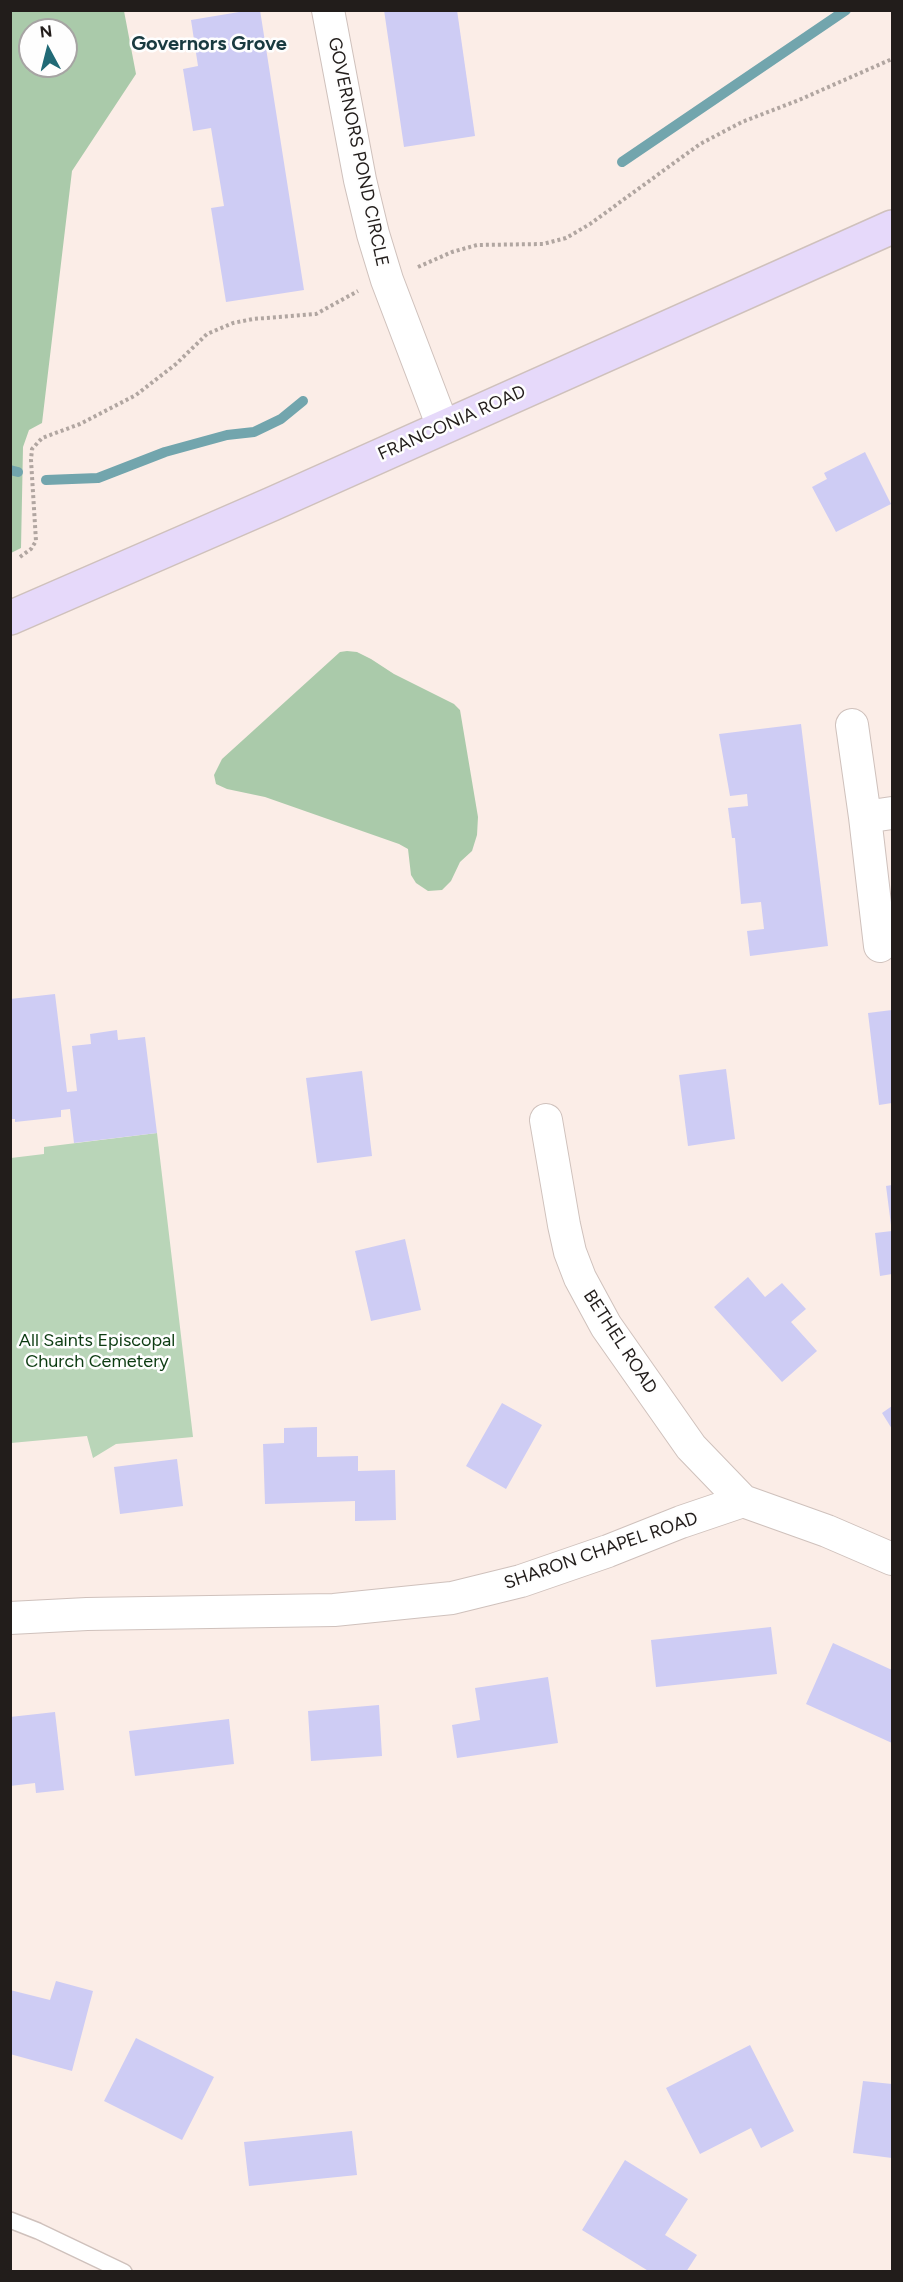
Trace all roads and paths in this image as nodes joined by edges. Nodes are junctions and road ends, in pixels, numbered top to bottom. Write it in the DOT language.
graph roads {
  1 [pos="328,10"];
  2 [pos="892,59"];
  3 [pos="892,227"];
  4 [pos="387,280"];
  5 [pos="443,427"];
  6 [pos="20,557"];
  7 [pos="10,618"];
  8 [pos="852,725"];
  9 [pos="879,815"];
  10 [pos="880,946"];
  11 [pos="546,1119"];
  12 [pos="743,1502"];
  13 [pos="892,1559"];
  14 [pos="10,1618"];
  15 [pos="10,2220"];
  16 [pos="124,2271"];
  1 -- 4 [label="street, GOVERNORS POND CIRCLE"];
  2 -- 4 [label="path"];
  3 -- 5 [label="main road, FRANCONIA ROAD"];
  4 -- 5 [label="street, GOVERNORS POND CIRCLE"];
  4 -- 6 [label="path"];
  5 -- 7 [label="main road, FRANCONIA ROAD"];
  8 -- 9 [label="street"];
  9 -- 10 [label="street"];
  11 -- 12 [label="street, BETHEL ROAD"];
  12 -- 13 [label="street"];
  12 -- 14 [label="street, SHARON CHAPEL ROAD"];
  15 -- 16 [label="lane"];
}
